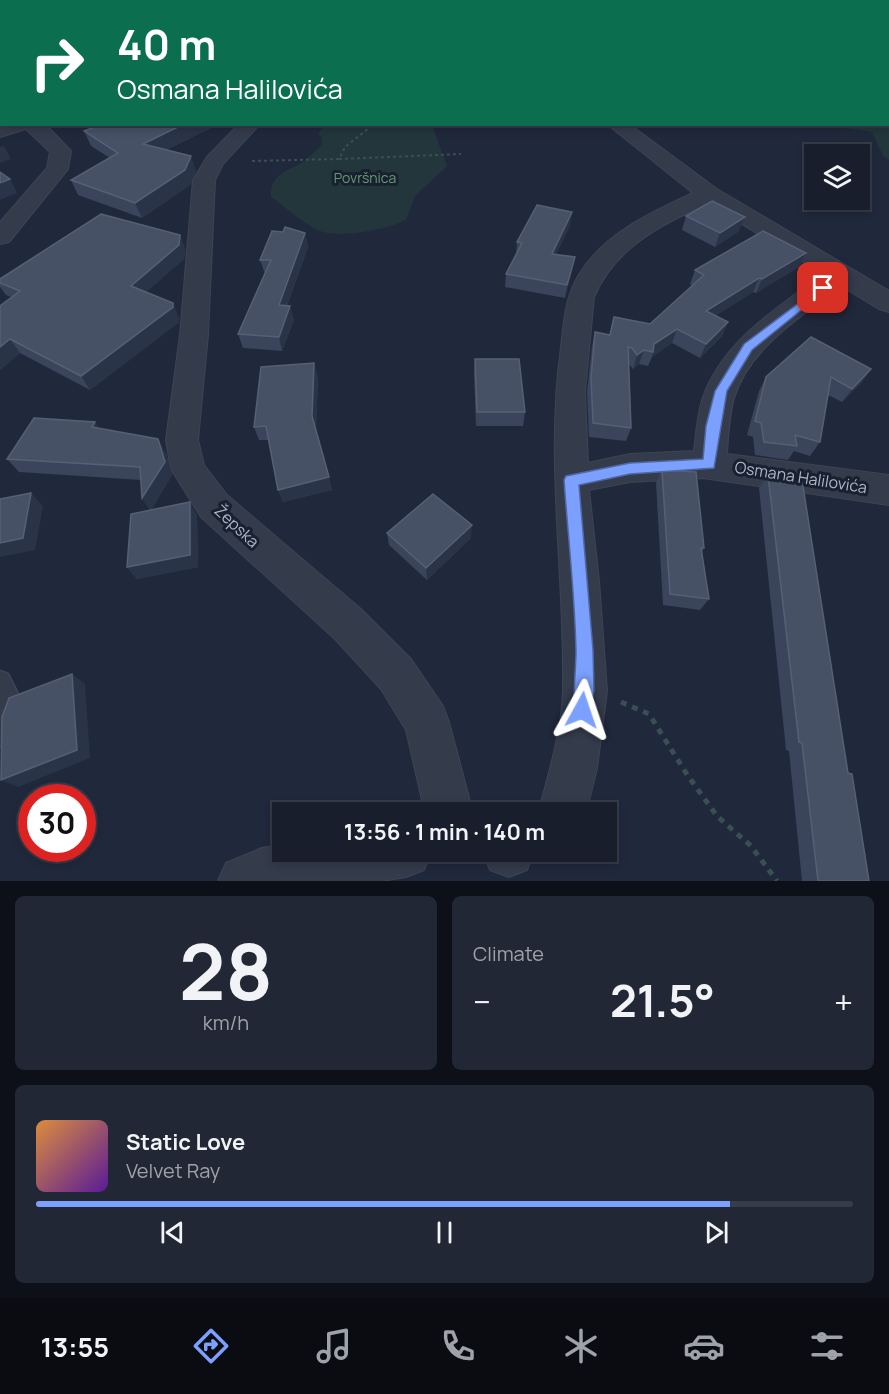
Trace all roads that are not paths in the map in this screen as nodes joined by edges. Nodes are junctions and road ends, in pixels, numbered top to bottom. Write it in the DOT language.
graph roads {
  1 [pos="15,126"];
  2 [pos="35,126"];
  3 [pos="249,126"];
  4 [pos="619,126"];
  5 [pos="0,131"];
  6 [pos="708,194"];
  7 [pos="0,237"];
  8 [pos="841,273"];
  9 [pos="889,303"];
  10 [pos="709,464"];
  11 [pos="571,480"];
  12 [pos="889,490"];
  13 [pos="0,682"];
  14 [pos="0,736"];
  15 [pos="446,802"];
  16 [pos="565,802"];
  17 [pos="341,862"];
  18 [pos="244,881"];
  1 -- 5 [label="street"];
  2 -- 7 [label="street"];
  3 -- 15 [label="street, Žepska"];
  4 -- 6 [label="street"];
  6 -- 8 [label="street"];
  6 -- 11 [label="street"];
  8 -- 9 [label="street"];
  8 -- 10 [label="street"];
  10 -- 11 [label="street, Osmana Halilovića"];
  10 -- 12 [label="street, Osmana Halilovića"];
  11 -- 16 [label="street"];
  13 -- 14 [label="lane"];
  17 -- 18 [label="street"];
}
